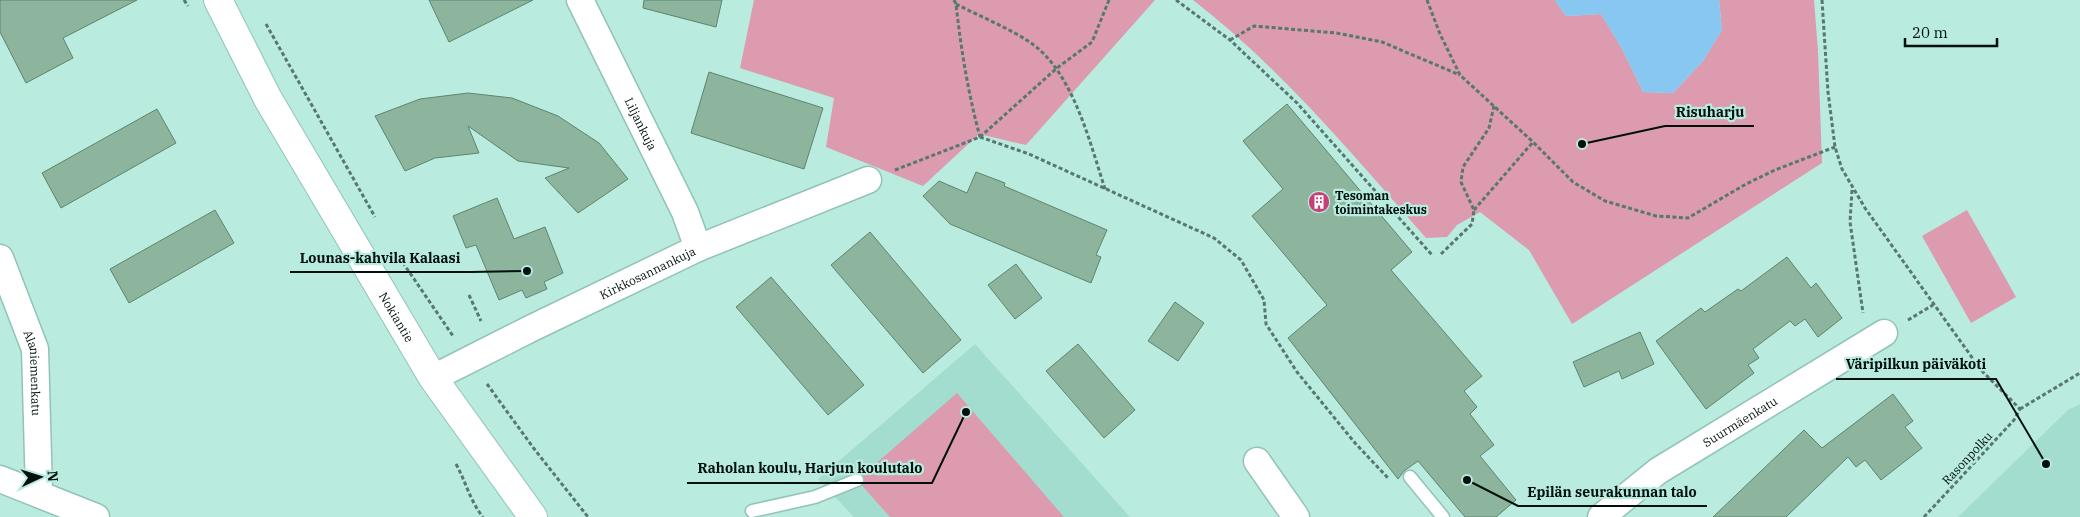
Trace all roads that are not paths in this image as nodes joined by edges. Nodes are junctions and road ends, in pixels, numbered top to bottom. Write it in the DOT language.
graph roads {
  1 [pos="218,0"];
  2 [pos="580,0"];
  3 [pos="868,180"];
  4 [pos="698,248"];
  5 [pos="0,258"];
  6 [pos="1875,338"];
  7 [pos="433,378"];
  8 [pos="1257,461"];
  9 [pos="1410,477"];
  10 [pos="0,479"];
  11 [pos="857,480"];
  12 [pos="39,493"];
  13 [pos="752,511"];
  14 [pos="96,517"];
  15 [pos="533,517"];
  16 [pos="1296,517"];
  17 [pos="1443,517"];
  18 [pos="1601,517"];
  1 -- 7 [label="main road, Nokiantie"];
  2 -- 4 [label="street, Liljankuja"];
  3 -- 4 [label="street, Kirkkosannankuja"];
  4 -- 7 [label="street, Kirkkosannankuja"];
  5 -- 12 [label="street, Alaniemenkatu"];
  6 -- 18 [label="street, Suurmäenkatu"];
  7 -- 15 [label="main road, Nokiantie"];
  8 -- 16 [label="street"];
  9 -- 17 [label="lane"];
  10 -- 12 [label="street"];
  11 -- 13 [label="lane"];
  12 -- 14 [label="street"];
}
